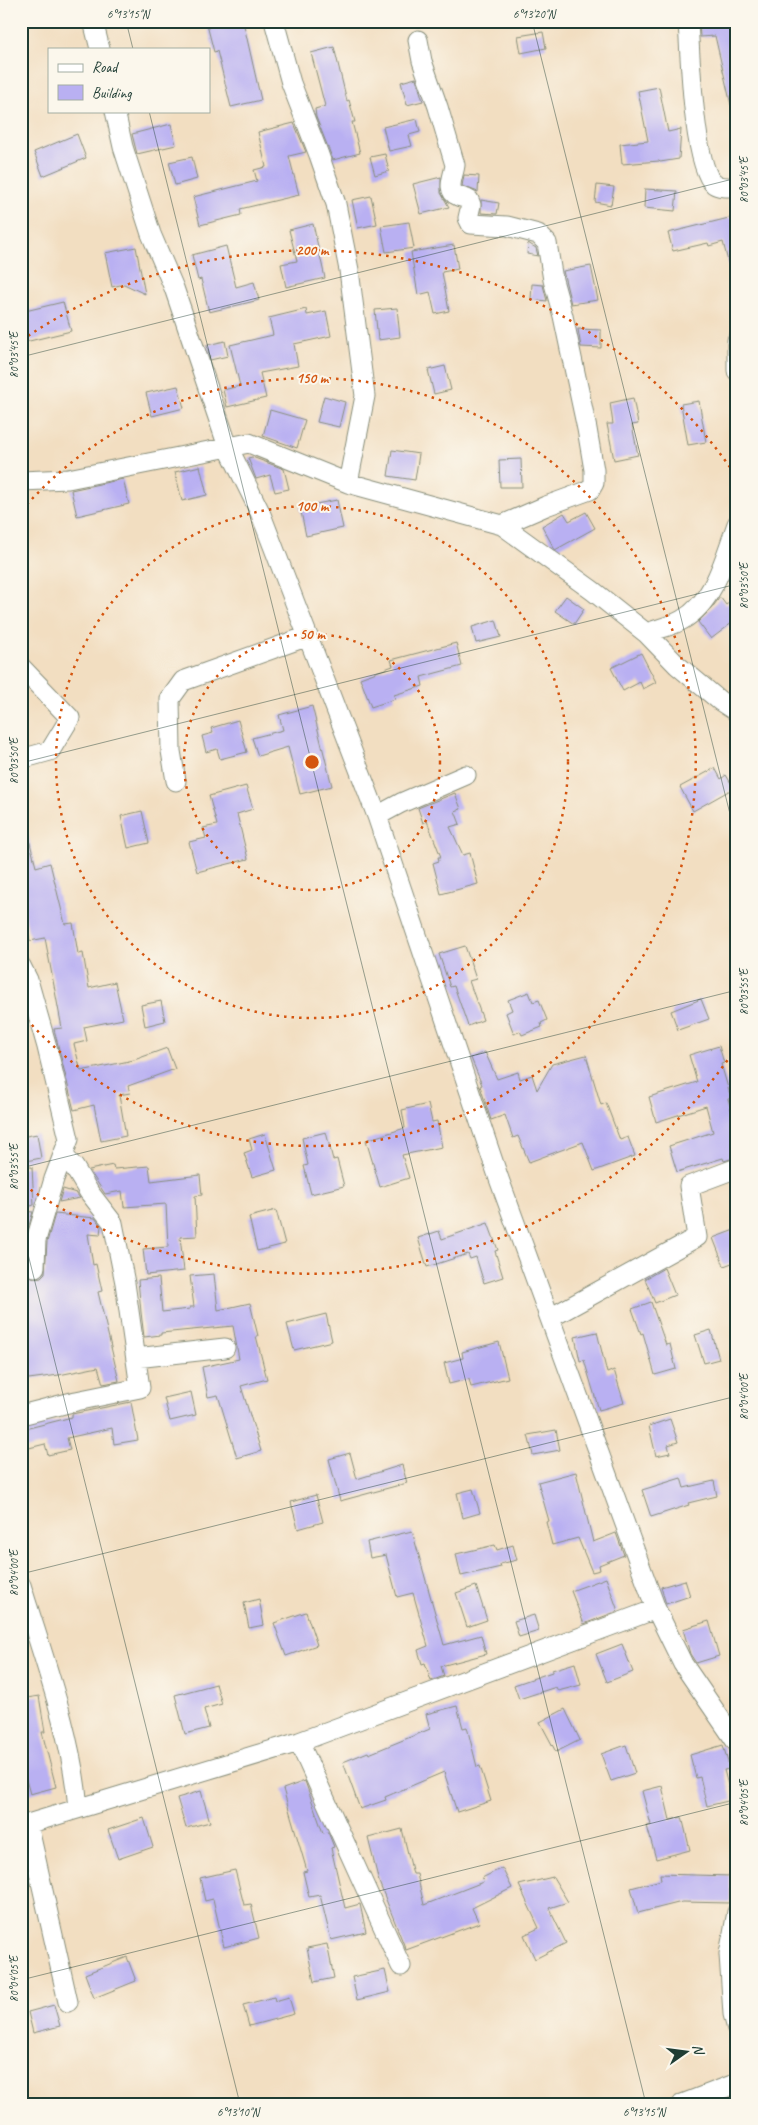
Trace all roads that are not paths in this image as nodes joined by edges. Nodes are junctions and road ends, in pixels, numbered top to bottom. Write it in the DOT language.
graph roads {
  1 [pos="93,21"];
  2 [pos="274,21"];
  3 [pos="688,21"];
  4 [pos="418,40"];
  5 [pos="100,48"];
  6 [pos="114,112"];
  7 [pos="737,187"];
  8 [pos="737,340"];
  9 [pos="737,371"];
  10 [pos="228,447"];
  11 [pos="21,481"];
  12 [pos="348,483"];
  13 [pos="737,524"];
  14 [pos="502,526"];
  15 [pos="646,633"];
  16 [pos="308,636"];
  17 [pos="21,667"];
  18 [pos="737,712"];
  19 [pos="21,759"];
  20 [pos="466,775"];
  21 [pos="176,781"];
  22 [pos="377,816"];
  23 [pos="21,966"];
  24 [pos="63,1155"];
  25 [pos="737,1168"];
  26 [pos="35,1268"];
  27 [pos="550,1318"];
  28 [pos="225,1348"];
  29 [pos="136,1358"];
  30 [pos="21,1415"];
  31 [pos="21,1585"];
  32 [pos="656,1609"];
  33 [pos="299,1742"];
  34 [pos="737,1743"];
  35 [pos="78,1808"];
  36 [pos="25,1825"];
  37 [pos="737,1912"];
  38 [pos="401,1966"];
  39 [pos="68,2002"];
  40 [pos="737,2029"];
  41 [pos="737,2083"];
  42 [pos="682,2104"];
  1 -- 5 [label="street"];
  2 -- 12 [label="street"];
  3 -- 7 [label="street"];
  4 -- 14 [label="street"];
  6 -- 10 [label="street"];
  8 -- 9 [label="street"];
  10 -- 11 [label="street"];
  10 -- 12 [label="street"];
  10 -- 16 [label="street"];
  12 -- 14 [label="street"];
  13 -- 15 [label="street"];
  14 -- 15 [label="street"];
  15 -- 18 [label="street"];
  16 -- 21 [label="street"];
  16 -- 22 [label="street"];
  17 -- 19 [label="street"];
  20 -- 22 [label="street"];
  22 -- 27 [label="street"];
  23 -- 24 [label="street"];
  24 -- 26 [label="street"];
  24 -- 29 [label="street"];
  25 -- 27 [label="street"];
  27 -- 32 [label="street"];
  28 -- 29 [label="street"];
  29 -- 30 [label="street"];
  31 -- 35 [label="street"];
  32 -- 33 [label="street"];
  32 -- 34 [label="street"];
  33 -- 35 [label="street"];
  33 -- 38 [label="street"];
  35 -- 36 [label="street"];
  36 -- 39 [label="street"];
  37 -- 40 [label="street"];
  41 -- 42 [label="street"];
}
